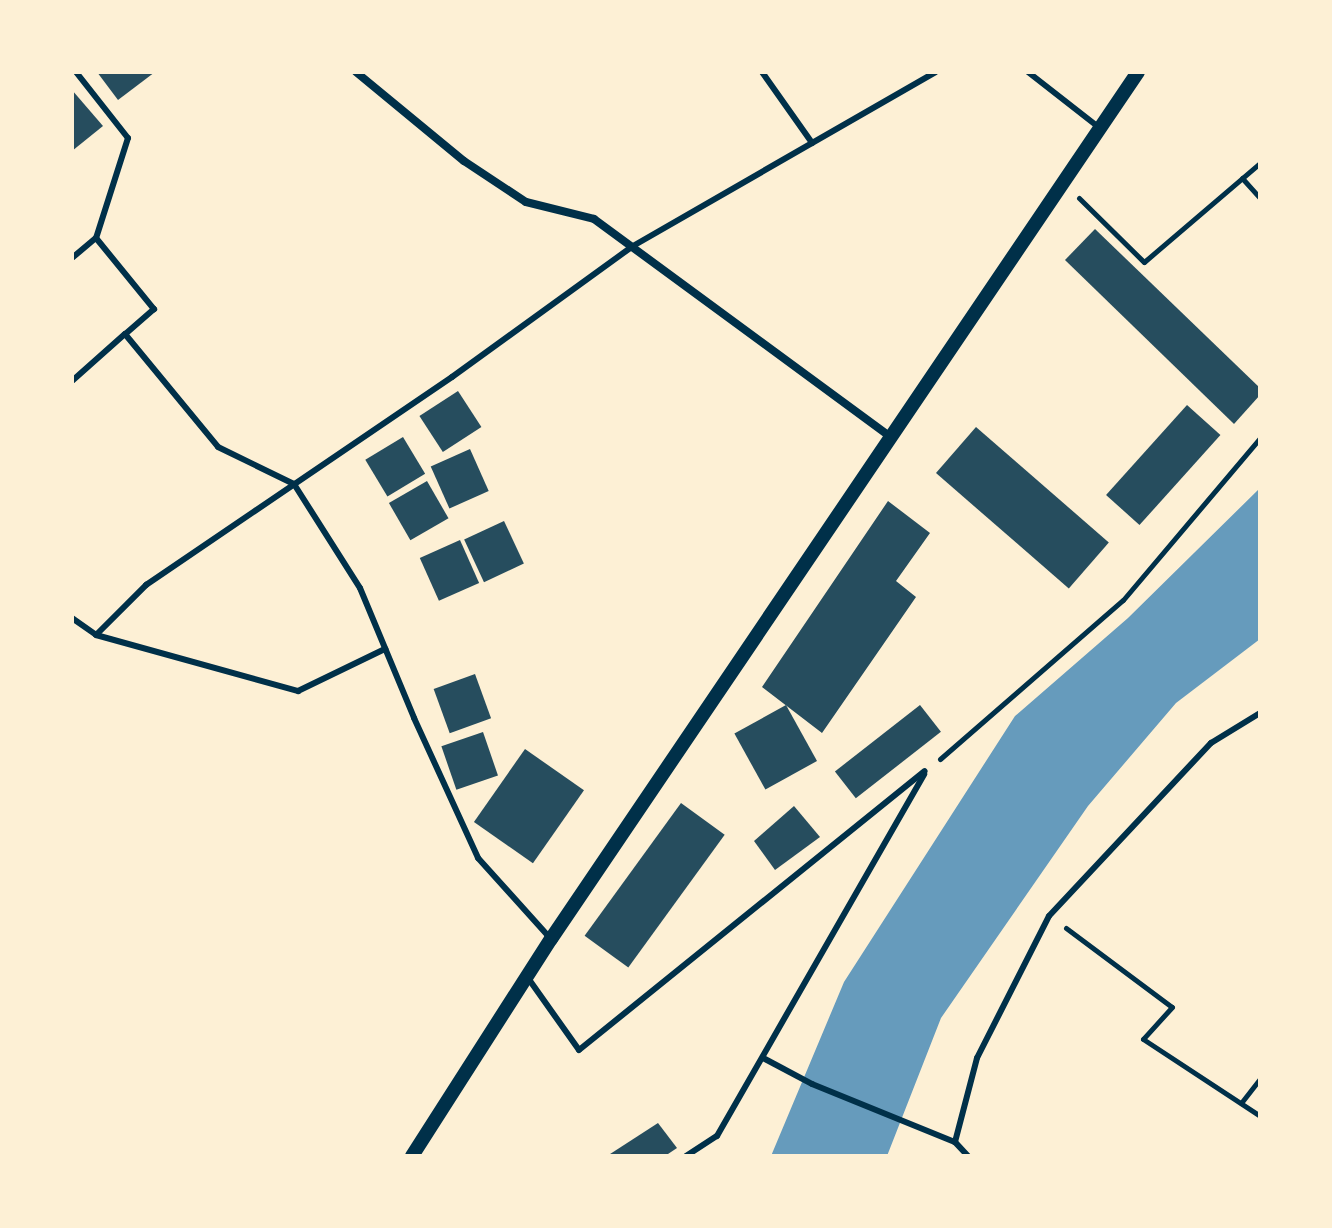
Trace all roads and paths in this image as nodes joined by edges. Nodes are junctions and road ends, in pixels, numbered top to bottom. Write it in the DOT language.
graph roads {
  1 [pos="76,72"];
  2 [pos="356,72"];
  3 [pos="762,72"];
  4 [pos="935,72"];
  5 [pos="1028,72"];
  6 [pos="1138,72"];
  7 [pos="1102,130"];
  8 [pos="812,143"];
  9 [pos="1260,163"];
  10 [pos="1242,178"];
  11 [pos="1064,184"];
  12 [pos="1260,198"];
  13 [pos="96,238"];
  14 [pos="633,246"];
  15 [pos="72,258"];
  16 [pos="125,334"];
  17 [pos="72,381"];
  18 [pos="889,436"];
  19 [pos="1260,438"];
  20 [pos="294,484"];
  21 [pos="72,618"];
  22 [pos="96,635"];
  23 [pos="385,649"];
  24 [pos="1260,713"];
  25 [pos="925,771"];
  26 [pos="1049,916"];
  27 [pos="551,939"];
  28 [pos="527,977"];
  29 [pos="765,1059"];
  30 [pos="1260,1079"];
  31 [pos="1241,1103"];
  32 [pos="1260,1116"];
  33 [pos="955,1142"];
  34 [pos="412,1156"];
  35 [pos="686,1156"];
  36 [pos="968,1156"];
  1 -- 13 [label="lane"];
  2 -- 14 [label="street"];
  3 -- 8 [label="lane"];
  4 -- 8 [label="lane"];
  5 -- 7 [label="lane"];
  6 -- 7 [label="street"];
  7 -- 11 [label="street"];
  8 -- 14 [label="lane"];
  9 -- 10 [label="path"];
  10 -- 11 [label="path"];
  10 -- 12 [label="path"];
  11 -- 18 [label="street"];
  13 -- 15 [label="lane"];
  13 -- 16 [label="lane"];
  14 -- 18 [label="street"];
  14 -- 20 [label="lane"];
  16 -- 17 [label="lane"];
  16 -- 20 [label="lane"];
  18 -- 27 [label="street"];
  19 -- 25 [label="path"];
  20 -- 22 [label="lane"];
  20 -- 23 [label="lane"];
  21 -- 22 [label="lane"];
  22 -- 23 [label="lane"];
  23 -- 27 [label="lane"];
  24 -- 26 [label="lane"];
  25 -- 28 [label="lane"];
  25 -- 29 [label="lane"];
  26 -- 31 [label="path"];
  26 -- 33 [label="lane"];
  27 -- 28 [label="street"];
  28 -- 34 [label="street"];
  29 -- 33 [label="lane"];
  29 -- 35 [label="lane"];
  30 -- 31 [label="path"];
  31 -- 32 [label="path"];
  33 -- 36 [label="lane"];
}
